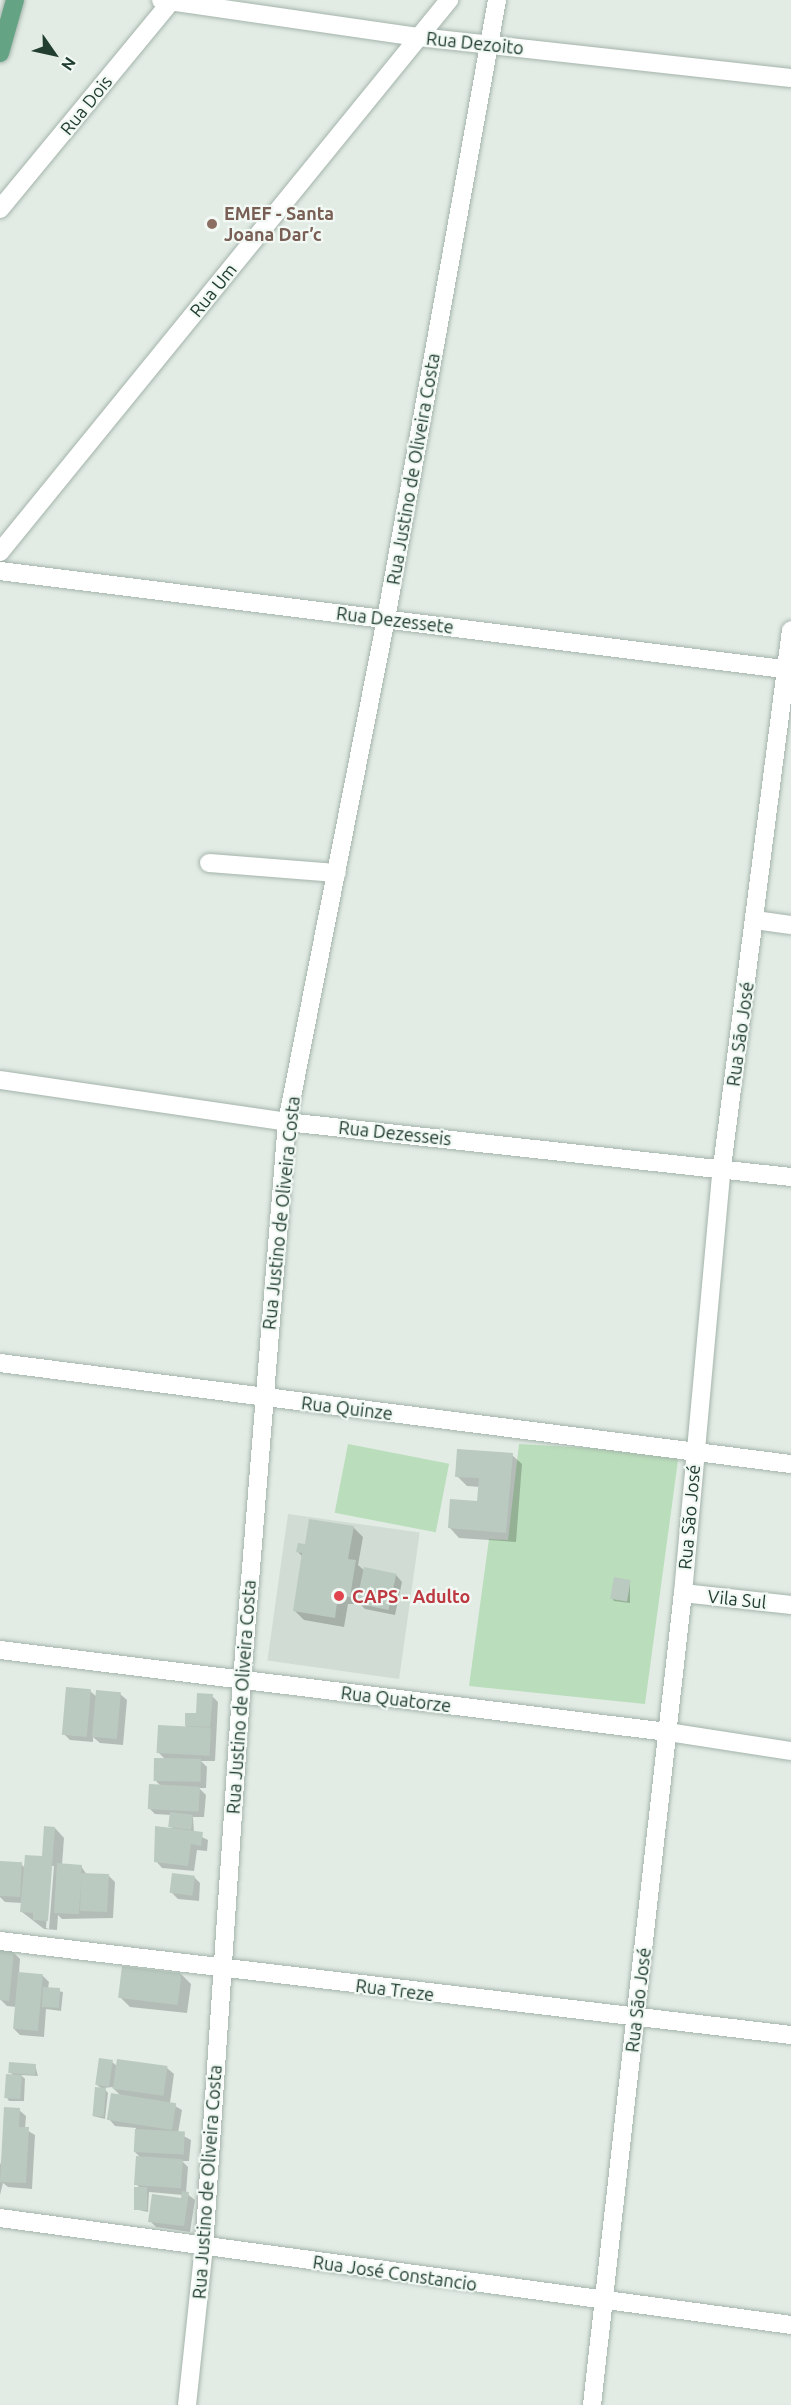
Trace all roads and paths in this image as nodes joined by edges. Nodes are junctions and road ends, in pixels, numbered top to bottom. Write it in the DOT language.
graph roads {
  1 [pos="15,0"];
  2 [pos="168,0"];
  3 [pos="449,0"];
  4 [pos="497,0"];
  5 [pos="419,37"];
  6 [pos="489,45"];
  7 [pos="0,53"];
  8 [pos="791,78"];
  9 [pos="0,209"];
  10 [pos="0,552"];
  11 [pos="0,571"];
  12 [pos="386,619"];
  13 [pos="791,630"];
  14 [pos="788,669"];
  15 [pos="209,863"];
  16 [pos="337,873"];
  17 [pos="755,920"];
  18 [pos="791,925"];
  19 [pos="0,1080"];
  20 [pos="287,1122"];
  21 [pos="722,1167"];
  22 [pos="791,1177"];
  23 [pos="0,1363"];
  24 [pos="263,1398"];
  25 [pos="695,1450"];
  26 [pos="791,1464"];
  27 [pos="683,1593"];
  28 [pos="791,1605"];
  29 [pos="0,1650"];
  30 [pos="242,1680"];
  31 [pos="668,1731"];
  32 [pos="791,1751"];
  33 [pos="0,1941"];
  34 [pos="221,1970"];
  35 [pos="636,2018"];
  36 [pos="791,2036"];
  37 [pos="0,2218"];
  38 [pos="204,2247"];
  39 [pos="603,2300"];
  40 [pos="791,2325"];
  41 [pos="187,2405"];
  42 [pos="592,2405"];
  1 -- 7 [label="main road"];
  2 -- 5 [label="street, Rua Dezoito"];
  2 -- 9 [label="street, Rua Dois"];
  3 -- 5 [label="street, Rua Um"];
  4 -- 6 [label="street, Rua Justino de Oliveira Costa"];
  5 -- 6 [label="street, Rua Dezoito"];
  5 -- 10 [label="street, Rua Um"];
  6 -- 8 [label="street, Rua Dezoito"];
  6 -- 12 [label="street, Rua Justino de Oliveira Costa"];
  11 -- 12 [label="street, Rua Dezessete"];
  12 -- 14 [label="street, Rua Dezessete"];
  12 -- 16 [label="street, Rua Justino de Oliveira Costa"];
  13 -- 14 [label="street, Rua São José"];
  14 -- 17 [label="street, Rua São José"];
  15 -- 16 [label="street"];
  16 -- 20 [label="street, Rua Justino de Oliveira Costa"];
  17 -- 18 [label="street"];
  17 -- 21 [label="street, Rua São José"];
  19 -- 20 [label="street, Rua Dezesseis"];
  20 -- 21 [label="street, Rua Dezesseis"];
  20 -- 24 [label="street, Rua Justino de Oliveira Costa"];
  21 -- 22 [label="street, Rua Dezesseis"];
  21 -- 25 [label="street, Rua São José"];
  23 -- 24 [label="street, Rua Quinze"];
  24 -- 25 [label="street, Rua Quinze"];
  24 -- 30 [label="street, Rua Justino de Oliveira Costa"];
  25 -- 26 [label="street"];
  25 -- 27 [label="street, Rua São José"];
  27 -- 28 [label="street, Vila Sul"];
  27 -- 31 [label="street, Rua São José"];
  29 -- 30 [label="street, Rua Quatorze"];
  30 -- 31 [label="street, Rua Quatorze"];
  30 -- 34 [label="street, Rua Justino de Oliveira Costa"];
  31 -- 32 [label="street, Rua Quatorze"];
  31 -- 35 [label="street, Rua São José"];
  33 -- 34 [label="street, Rua Treze"];
  34 -- 35 [label="street, Rua Treze"];
  34 -- 38 [label="street, Rua Justino de Oliveira Costa"];
  35 -- 36 [label="street, Rua Treze"];
  35 -- 39 [label="street, Rua São José"];
  37 -- 38 [label="street, Rua José Constancio"];
  38 -- 39 [label="street, Rua José Constancio"];
  38 -- 41 [label="street, Rua Justino de Oliveira Costa"];
  39 -- 40 [label="street, Rua José Constancio"];
  39 -- 42 [label="street, Rua São José"];
}
